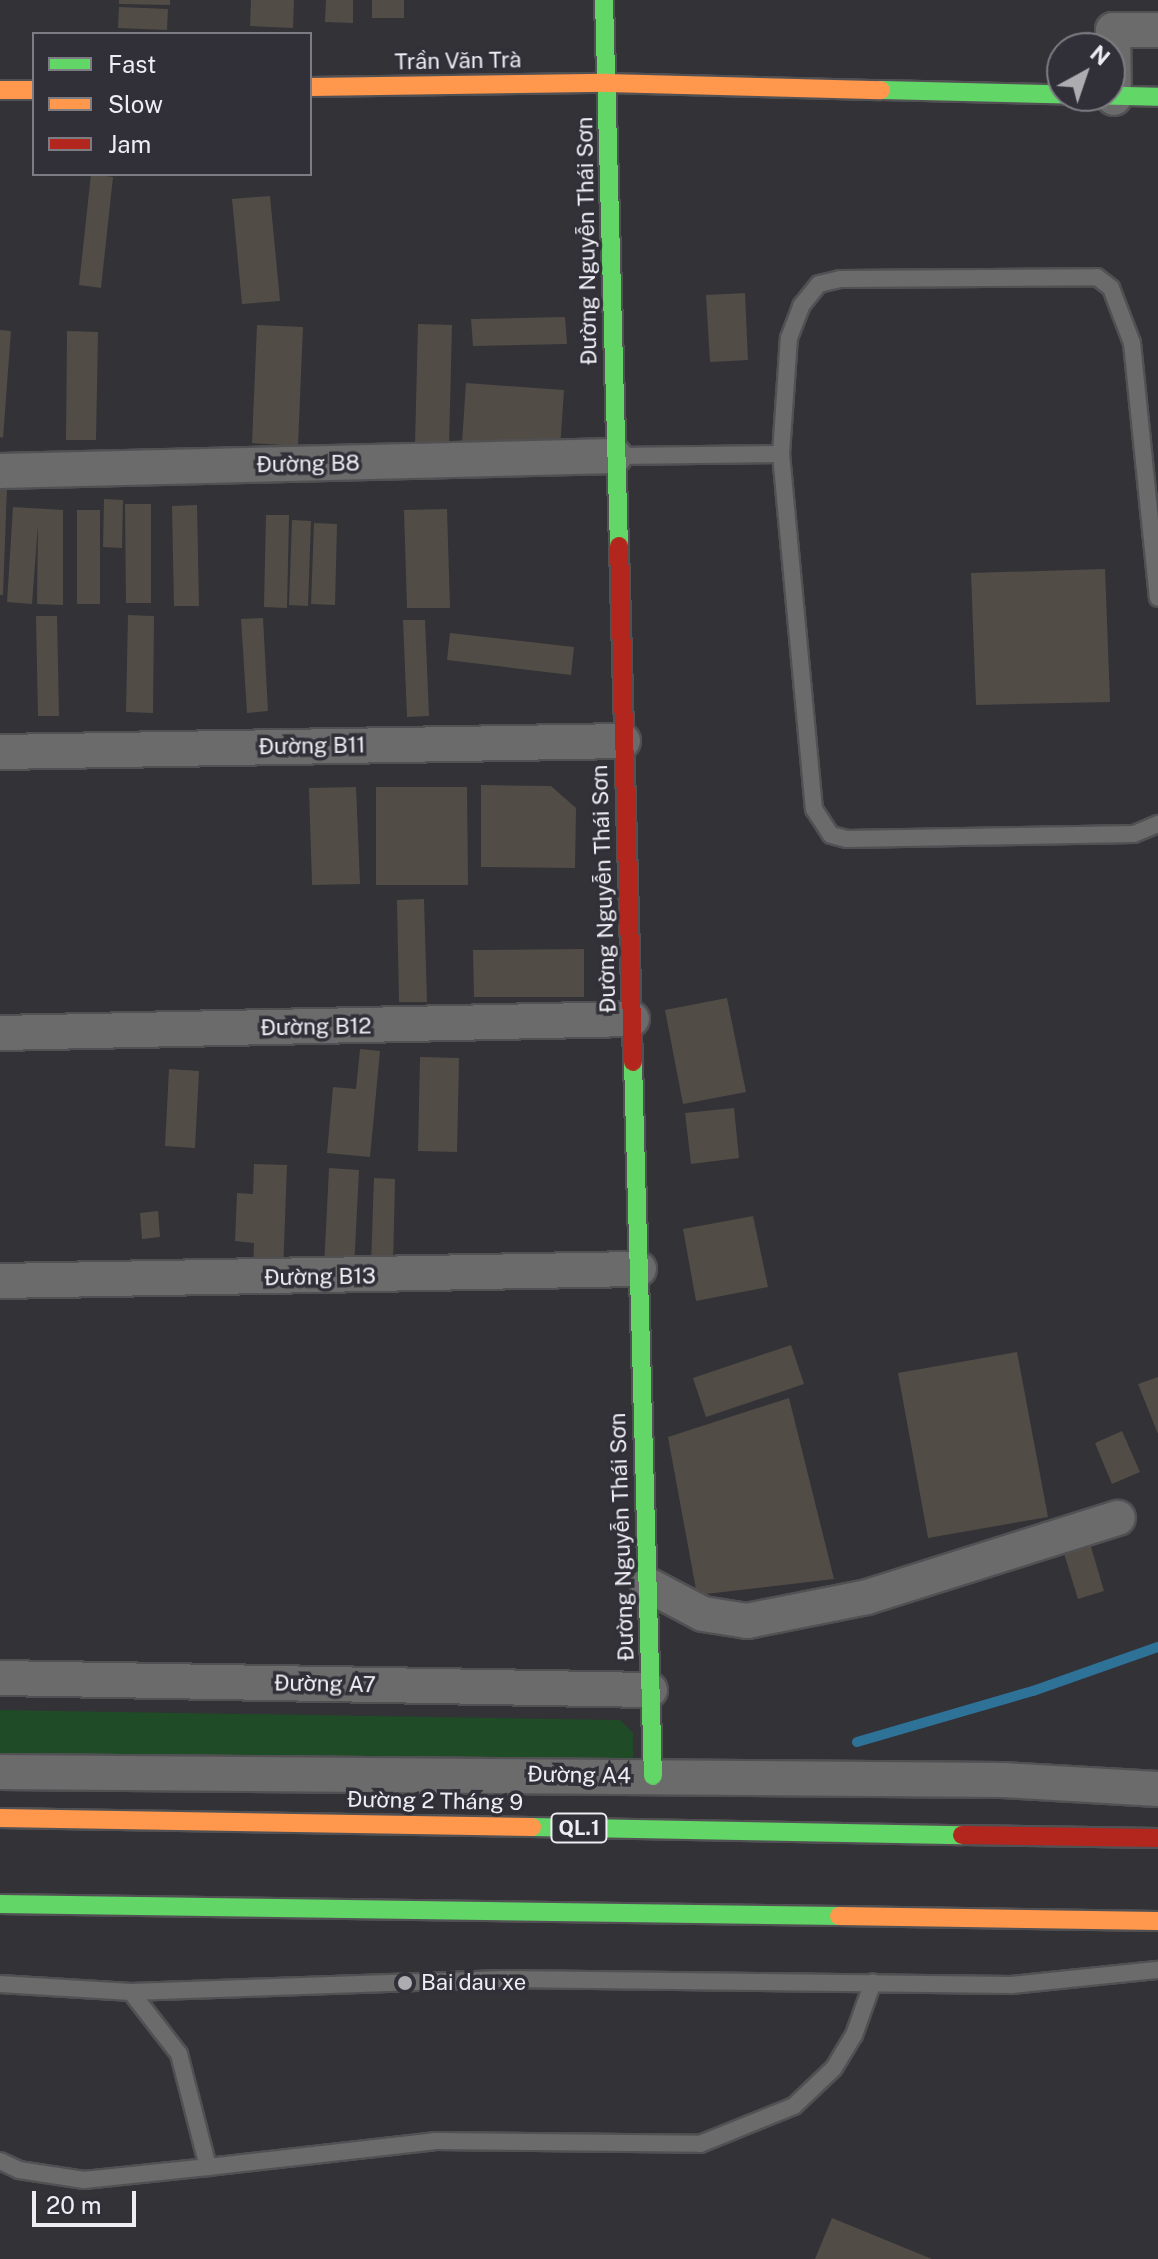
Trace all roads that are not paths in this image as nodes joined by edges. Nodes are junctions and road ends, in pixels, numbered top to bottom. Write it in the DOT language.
graph roads {
  1 [pos="604,0"];
  2 [pos="1158,30"];
  3 [pos="1113,32"];
  4 [pos="607,83"];
  5 [pos="312,87"];
  6 [pos="0,90"];
  7 [pos="32,90"];
  8 [pos="1046,96"];
  9 [pos="1158,97"];
  10 [pos="1126,98"];
  11 [pos="781,454"];
  12 [pos="615,456"];
  13 [pos="0,471"];
  14 [pos="1158,598"];
  15 [pos="623,741"];
  16 [pos="0,752"];
  17 [pos="1158,824"];
  18 [pos="632,1019"];
  19 [pos="0,1033"];
  20 [pos="639,1269"];
  21 [pos="0,1281"];
  22 [pos="1118,1518"];
  23 [pos="648,1585"];
  24 [pos="0,1678"];
  25 [pos="650,1690"];
  26 [pos="0,1772"];
  27 [pos="653,1776"];
  28 [pos="1158,1789"];
  29 [pos="0,1818"];
  30 [pos="1158,1838"];
  31 [pos="0,1904"];
  32 [pos="1158,1921"];
  33 [pos="1158,1970"];
  34 [pos="873,1982"];
  35 [pos="0,1984"];
  36 [pos="131,1992"];
  37 [pos="0,2161"];
  38 [pos="208,2167"];
  1 -- 4 [label="main road, Đường Nguyễn Thái Sơn"];
  2 -- 3 [label="street"];
  4 -- 5 [label="main road, Trần Văn Trà"];
  4 -- 8 [label="main road, Trần Văn Trà"];
  4 -- 12 [label="main road, Đường Nguyễn Thái Sơn"];
  6 -- 7 [label="main road"];
  9 -- 10 [label="main road, Trần Văn Trà"];
  11 -- 12 [label="lane"];
  11 -- 14 [label="lane"];
  11 -- 17 [label="lane"];
  12 -- 13 [label="street, Đường B8"];
  12 -- 15 [label="main road, Đường Nguyễn Thái Sơn"];
  15 -- 16 [label="street, Đường B11"];
  15 -- 18 [label="main road, Đường Nguyễn Thái Sơn"];
  18 -- 19 [label="street, Đường B12"];
  18 -- 20 [label="main road, Đường Nguyễn Thái Sơn"];
  20 -- 21 [label="street, Đường B13"];
  20 -- 23 [label="main road, Đường Nguyễn Thái Sơn"];
  22 -- 23 [label="street"];
  23 -- 25 [label="main road, Đường Nguyễn Thái Sơn"];
  24 -- 25 [label="street, Đường A7"];
  25 -- 27 [label="main road, Đường Nguyễn Thái Sơn"];
  26 -- 27 [label="street, Đường A4"];
  27 -- 28 [label="street, Đường A4"];
  29 -- 30 [label="main road, Đường 2 Tháng 9 / QL.1"];
  31 -- 32 [label="main road"];
  33 -- 34 [label="lane"];
  34 -- 36 [label="lane"];
  34 -- 38 [label="lane"];
  35 -- 36 [label="lane"];
  36 -- 38 [label="lane"];
  37 -- 38 [label="lane"];
}
